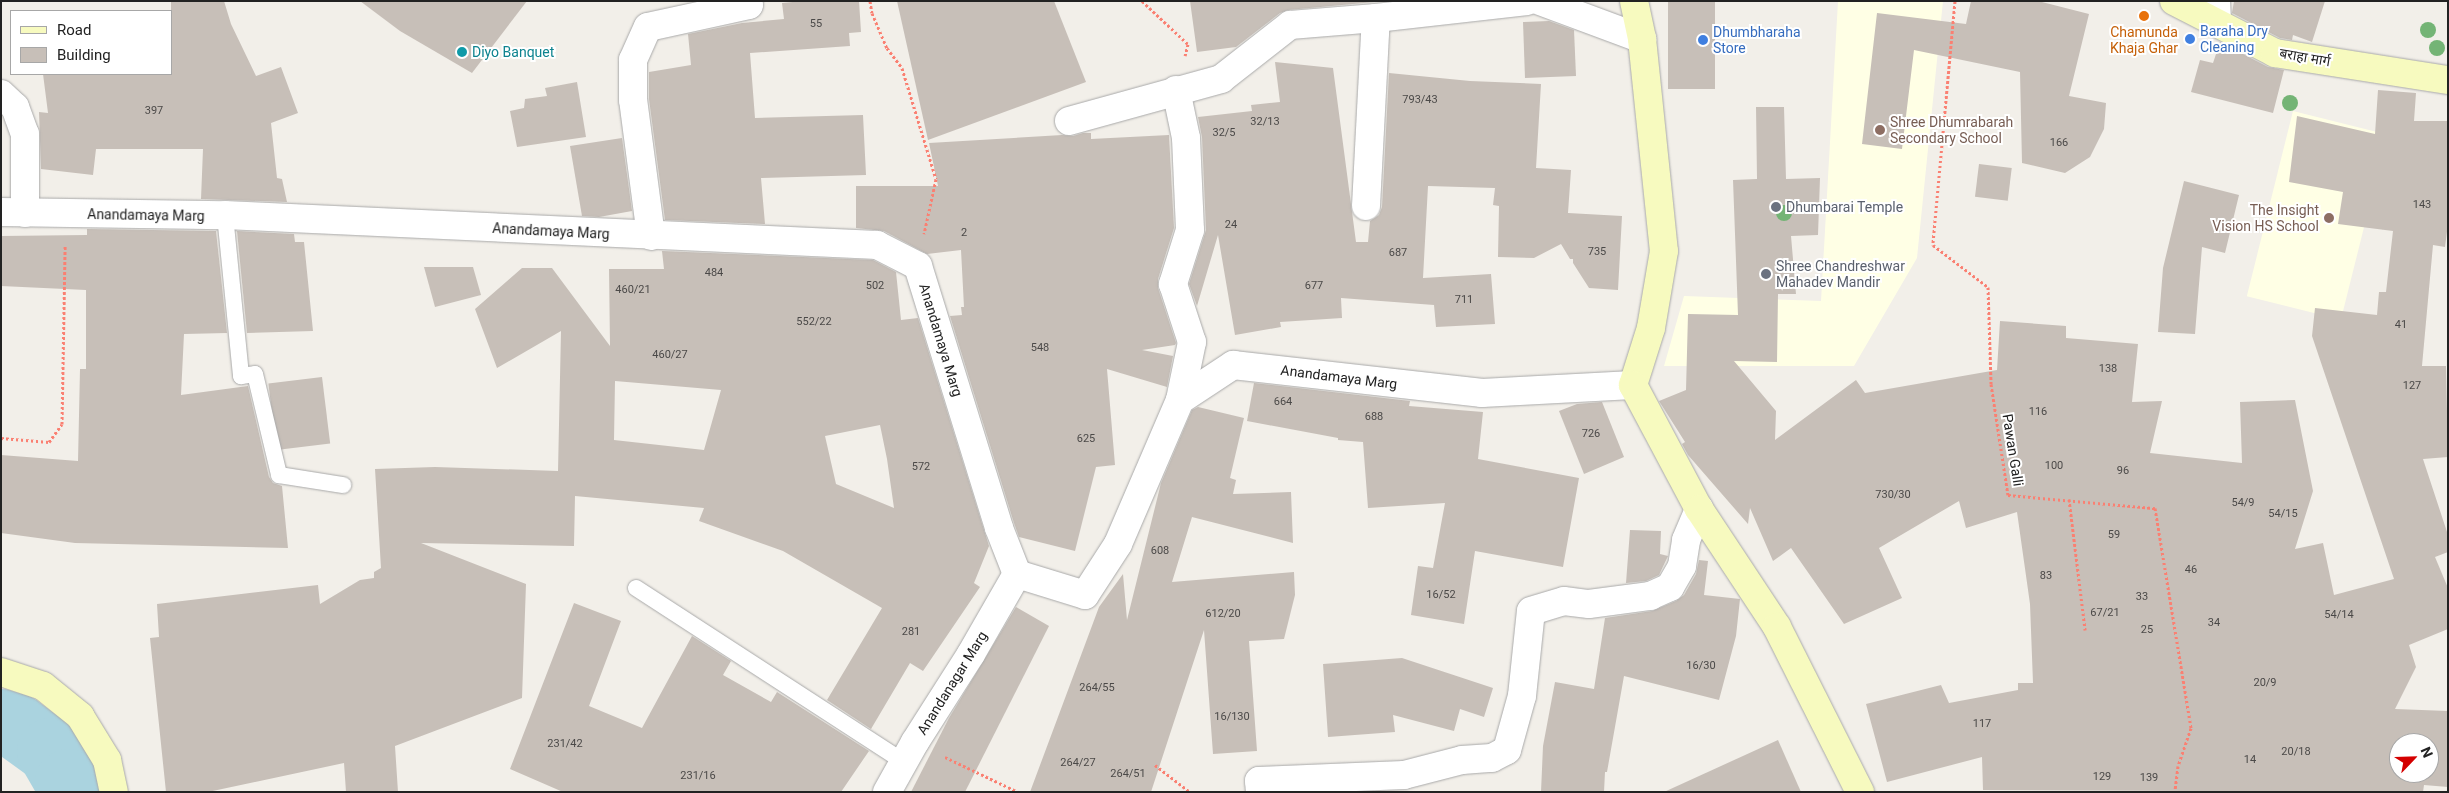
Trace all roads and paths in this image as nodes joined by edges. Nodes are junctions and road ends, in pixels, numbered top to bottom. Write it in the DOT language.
graph roads {
  1 [pos="748,1"];
  2 [pos="870,1"];
  3 [pos="1142,1"];
  4 [pos="1527,1"];
  5 [pos="1540,1"];
  6 [pos="1634,1"];
  7 [pos="1955,1"];
  8 [pos="2174,1"];
  9 [pos="2217,12"];
  10 [pos="1376,18"];
  11 [pos="1642,39"];
  12 [pos="2448,80"];
  13 [pos="1176,90"];
  14 [pos="1,94"];
  15 [pos="1069,120"];
  16 [pos="1366,206"];
  17 [pos="13,213"];
  18 [pos="66,214"];
  19 [pos="225,215"];
  20 [pos="651,236"];
  21 [pos="918,266"];
  22 [pos="1633,385"];
  23 [pos="1180,400"];
  24 [pos="1,438"];
  25 [pos="343,486"];
  26 [pos="2070,499"];
  27 [pos="1699,509"];
  28 [pos="1017,574"];
  29 [pos="636,588"];
  30 [pos="2085,630"];
  31 [pos="1,672"];
  32 [pos="910,752"];
  33 [pos="1155,765"];
  34 [pos="114,792"];
  35 [pos="887,792"];
  36 [pos="1018,792"];
  37 [pos="1190,792"];
  38 [pos="1260,792"];
  39 [pos="1860,792"];
  40 [pos="2175,792"];
  1 -- 20 [label="street"];
  2 -- 21 [label="path"];
  3 -- 13 [label="path"];
  4 -- 10 [label="street"];
  5 -- 11 [label="street"];
  6 -- 11 [label="street"];
  7 -- 26 [label="path, Pawan Galli"];
  8 -- 9 [label="street, बराहा मार्ग"];
  9 -- 12 [label="street, बराहा मार्ग"];
  10 -- 13 [label="street"];
  10 -- 16 [label="street"];
  11 -- 22 [label="street"];
  13 -- 15 [label="street"];
  13 -- 23 [label="street"];
  14 -- 17 [label="street"];
  17 -- 18 [label="street, Anandamaya Marg"];
  18 -- 19 [label="street, Anandamaya Marg"];
  18 -- 24 [label="path"];
  19 -- 20 [label="street, Anandamaya Marg"];
  19 -- 25 [label="lane"];
  20 -- 21 [label="street, Anandamaya Marg"];
  21 -- 28 [label="street, Anandamaya Marg"];
  22 -- 23 [label="street, Anandamaya Marg"];
  22 -- 27 [label="street"];
  23 -- 28 [label="street"];
  26 -- 30 [label="path"];
  26 -- 40 [label="path, Pawan Galli"];
  27 -- 38 [label="street"];
  27 -- 39 [label="street"];
  28 -- 32 [label="street, Anandanagar Marg"];
  29 -- 32 [label="lane"];
  31 -- 34 [label="street"];
  32 -- 35 [label="street, Anandanagar Marg"];
  32 -- 36 [label="path"];
  33 -- 37 [label="path"];
}
